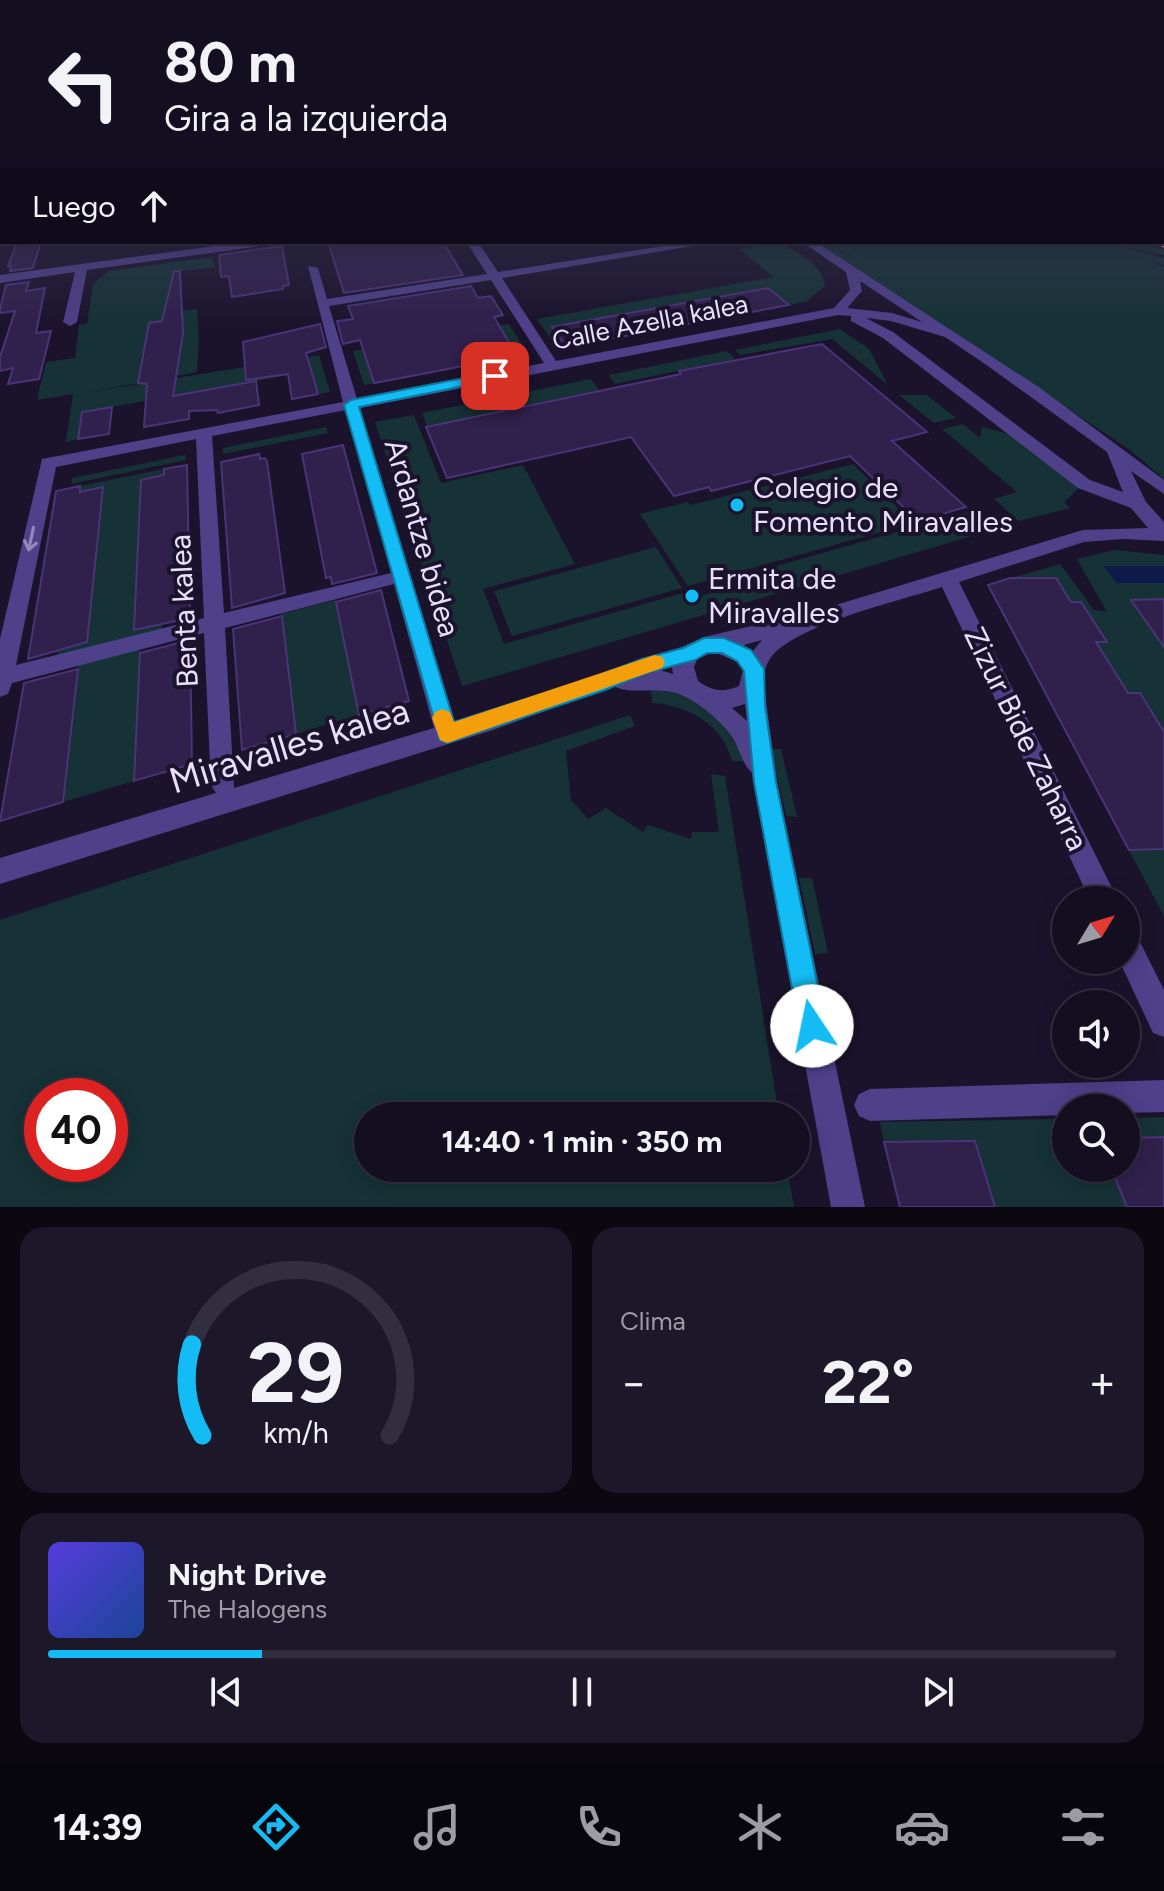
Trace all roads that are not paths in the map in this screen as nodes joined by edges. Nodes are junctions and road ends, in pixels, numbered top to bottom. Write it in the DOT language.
graph roads {
  1 [pos="254,244"];
  2 [pos="474,244"];
  3 [pos="698,244"];
  4 [pos="811,244"];
  5 [pos="82,268"];
  6 [pos="312,268"];
  7 [pos="852,271"];
  8 [pos="494,277"];
  9 [pos="0,279"];
  10 [pos="880,294"];
  11 [pos="323,303"];
  12 [pos="843,307"];
  13 [pos="911,310"];
  14 [pos="894,312"];
  15 [pos="875,314"];
  16 [pos="70,322"];
  17 [pos="950,334"];
  18 [pos="552,365"];
  19 [pos="351,405"];
  20 [pos="204,433"];
  21 [pos="1112,445"];
  22 [pos="1164,492"];
  23 [pos="1135,503"];
  24 [pos="1164,533"];
  25 [pos="1083,536"];
  26 [pos="947,578"];
  27 [pos="387,579"];
  28 [pos="816,619"];
  29 [pos="215,623"];
  30 [pos="714,644"];
  31 [pos="688,654"];
  32 [pos="754,676"];
  33 [pos="1,682"];
  34 [pos="598,685"];
  35 [pos="699,694"];
  36 [pos="447,734"];
  37 [pos="765,782"];
  38 [pos="223,785"];
  39 [pos="0,871"];
  40 [pos="1097,886"];
  41 [pos="1140,973"];
  42 [pos="1164,1022"];
  43 [pos="1164,1096"];
  44 [pos="870,1105"];
  45 [pos="848,1207"];
  1 -- 5 [label="street"];
  2 -- 8 [label="street"];
  3 -- 8 [label="street"];
  4 -- 7 [label="street"];
  5 -- 9 [label="street"];
  5 -- 16 [label="street"];
  6 -- 11 [label="street, Ardantze bidea"];
  7 -- 10 [label="street"];
  7 -- 12 [label="street"];
  8 -- 11 [label="street"];
  8 -- 18 [label="street"];
  10 -- 12 [label="street, Calle Azella kalea"];
  10 -- 13 [label="street"];
  10 -- 14 [label="street"];
  11 -- 19 [label="street, Ardantze bidea"];
  12 -- 15 [label="street, Calle Azella kalea"];
  12 -- 18 [label="street, Calle Azella kalea"];
  12 -- 23 [label="street"];
  13 -- 14 [label="street, Calle Azella kalea"];
  13 -- 17 [label="street"];
  14 -- 15 [label="street, Calle Azella kalea"];
  15 -- 17 [label="street, Calle Azella kalea"];
  17 -- 21 [label="street"];
  18 -- 19 [label="street, Calle Azella kalea"];
  19 -- 20 [label="street, Calle Azella kalea"];
  19 -- 36 [label="street, Ardantze bidea"];
  20 -- 29 [label="street, Benta kalea"];
  20 -- 33 [label="street, Calle Azella kalea, one-way"];
  21 -- 22 [label="street"];
  21 -- 23 [label="street"];
  22 -- 23 [label="street"];
  23 -- 24 [label="street"];
  23 -- 25 [label="street"];
  24 -- 25 [label="street"];
  25 -- 26 [label="street"];
  26 -- 28 [label="street"];
  26 -- 40 [label="street, Zizur Bide Zaharra"];
  27 -- 29 [label="street"];
  28 -- 30 [label="street"];
  28 -- 32 [label="street"];
  29 -- 33 [label="street"];
  29 -- 38 [label="street, Benta kalea"];
  30 -- 31 [label="street"];
  30 -- 32 [label="street"];
  31 -- 34 [label="street, Miravalles kalea"];
  31 -- 35 [label="street"];
  32 -- 35 [label="street"];
  32 -- 37 [label="street"];
  34 -- 35 [label="street, Miravalles kalea"];
  34 -- 36 [label="street, Miravalles kalea"];
  35 -- 37 [label="street"];
  36 -- 39 [label="street, Miravalles kalea"];
  37 -- 45 [label="street"];
  41 -- 42 [label="street"];
  43 -- 44 [label="street"];
}
